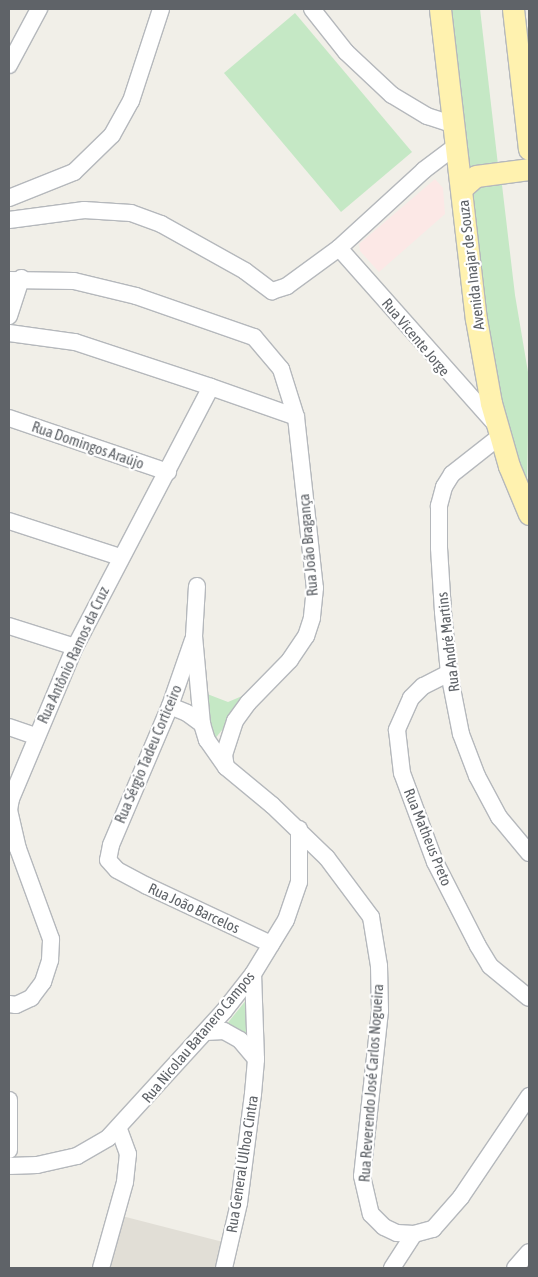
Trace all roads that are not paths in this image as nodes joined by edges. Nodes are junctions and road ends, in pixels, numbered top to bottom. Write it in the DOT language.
graph roads {
  1 [pos="39,9"];
  2 [pos="161,9"];
  3 [pos="312,9"];
  4 [pos="440,9"];
  5 [pos="515,11"];
  6 [pos="9,66"];
  7 [pos="455,136"];
  8 [pos="529,149"];
  9 [pos="529,168"];
  10 [pos="424,170"];
  11 [pos="460,179"];
  12 [pos="9,198"];
  13 [pos="9,220"];
  14 [pos="339,248"];
  15 [pos="15,279"];
  16 [pos="9,316"];
  17 [pos="9,333"];
  18 [pos="210,387"];
  19 [pos="296,417"];
  20 [pos="9,418"];
  21 [pos="497,431"];
  22 [pos="168,472"];
  23 [pos="529,513"];
  24 [pos="9,521"];
  25 [pos="120,557"];
  26 [pos="197,586"];
  27 [pos="9,626"];
  28 [pos="194,636"];
  29 [pos="75,647"];
  30 [pos="449,673"];
  31 [pos="170,706"];
  32 [pos="202,724"];
  33 [pos="9,727"];
  34 [pos="35,736"];
  35 [pos="226,767"];
  36 [pos="299,829"];
  37 [pos="529,853"];
  38 [pos="117,870"];
  39 [pos="271,944"];
  40 [pos="254,974"];
  41 [pos="529,998"];
  42 [pos="9,1004"];
  43 [pos="206,1032"];
  44 [pos="256,1059"];
  45 [pos="529,1096"];
  46 [pos="9,1100"];
  47 [pos="119,1129"];
  48 [pos="9,1150"];
  49 [pos="9,1166"];
  50 [pos="414,1234"];
  51 [pos="101,1268"];
  52 [pos="224,1268"];
  53 [pos="392,1268"];
  1 -- 6 [label="street"];
  2 -- 12 [label="street"];
  3 -- 7 [label="street"];
  4 -- 7 [label="main road, Avenida Inajar de Souza"];
  5 -- 8 [label="main road"];
  7 -- 10 [label="street"];
  7 -- 11 [label="main road, Avenida Inajar de Souza"];
  9 -- 11 [label="main road"];
  10 -- 11 [label="street"];
  10 -- 14 [label="street"];
  11 -- 21 [label="main road, Avenida Inajar de Souza"];
  13 -- 14 [label="street"];
  14 -- 21 [label="street, Rua Vicente Jorge"];
  15 -- 16 [label="street"];
  15 -- 19 [label="street, Rua João Bragança"];
  17 -- 18 [label="street"];
  18 -- 19 [label="street"];
  18 -- 22 [label="street, Rua Antônio Ramos da Cruz"];
  19 -- 35 [label="street, Rua João Bragança"];
  20 -- 22 [label="street, Rua Domingos Araújo"];
  21 -- 23 [label="main road, Avenida Inajar de Souza"];
  21 -- 30 [label="street, Rua André Martins"];
  22 -- 25 [label="street, Rua Antônio Ramos da Cruz"];
  24 -- 25 [label="street"];
  25 -- 29 [label="street, Rua Antônio Ramos da Cruz"];
  26 -- 28 [label="street, Rua Reverendo José Carlos Nogueira"];
  27 -- 29 [label="street"];
  28 -- 31 [label="street, Rua Sérgio Tadeu Corticeiro"];
  28 -- 32 [label="street, Rua Reverendo José Carlos Nogueira"];
  29 -- 34 [label="street, Rua Antônio Ramos da Cruz"];
  30 -- 37 [label="street, Rua André Martins"];
  30 -- 41 [label="street, Rua Matheus Preto"];
  31 -- 32 [label="street"];
  31 -- 38 [label="street, Rua Sérgio Tadeu Corticeiro"];
  32 -- 35 [label="street, Rua Reverendo José Carlos Nogueira"];
  33 -- 34 [label="street"];
  34 -- 42 [label="street, Rua Antônio Ramos da Cruz"];
  35 -- 36 [label="street, Rua Reverendo José Carlos Nogueira"];
  36 -- 39 [label="street, Rua Nicolau Batanero Campos"];
  36 -- 50 [label="street, Rua Reverendo José Carlos Nogueira"];
  38 -- 39 [label="street, Rua João Barcelos"];
  39 -- 40 [label="street, Rua Nicolau Batanero Campos"];
  40 -- 43 [label="street, Rua Nicolau Batanero Campos"];
  40 -- 44 [label="street, Rua General Ulhoa Cintra"];
  43 -- 44 [label="street"];
  43 -- 47 [label="street, Rua Nicolau Batanero Campos"];
  44 -- 52 [label="street, Rua General Ulhoa Cintra"];
  45 -- 50 [label="street"];
  46 -- 48 [label="street"];
  47 -- 49 [label="street, Rua Nicolau Batanero Campos"];
  47 -- 51 [label="street"];
  50 -- 53 [label="street"];
}
